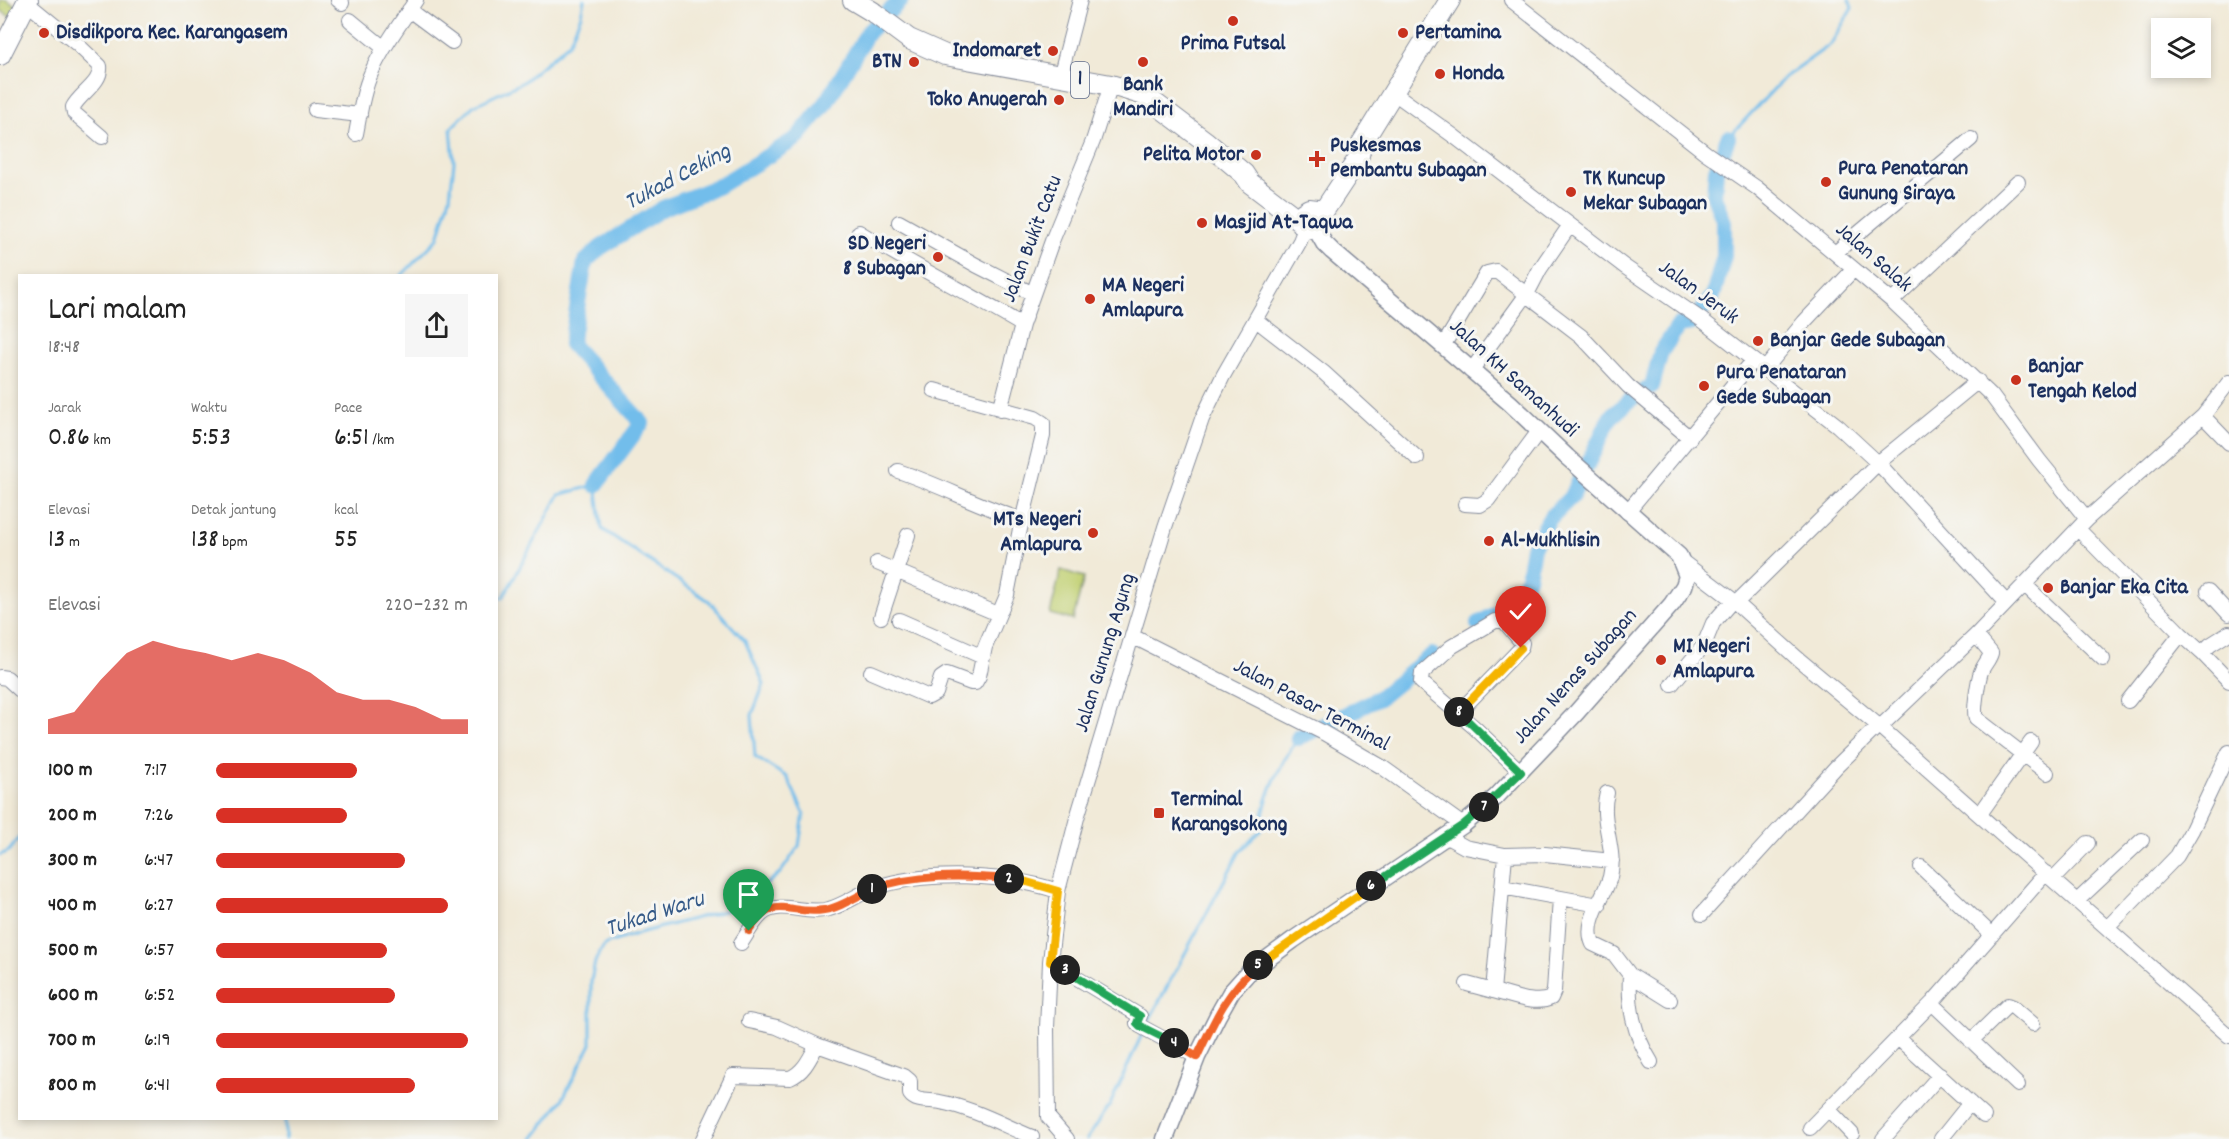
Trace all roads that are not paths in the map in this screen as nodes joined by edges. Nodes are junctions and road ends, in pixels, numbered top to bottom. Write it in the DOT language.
graph roads {
  1 [pos="853,0"];
  2 [pos="1450,0"];
  3 [pos="1511,0"];
  4 [pos="1078,1"];
  5 [pos="28,2"];
  6 [pos="412,5"];
  7 [pos="871,9"];
  8 [pos="350,20"];
  9 [pos="452,42"];
  10 [pos="384,48"];
  11 [pos="0,55"];
  12 [pos="1060,77"];
  13 [pos="1112,85"];
  14 [pos="1394,93"];
  15 [pos="315,110"];
  16 [pos="360,115"];
  17 [pos="356,134"];
  18 [pos="102,137"];
  19 [pos="1971,139"];
  20 [pos="2018,183"];
  21 [pos="1310,219"];
  22 [pos="899,222"];
  23 [pos="1570,225"];
  24 [pos="859,232"];
  25 [pos="1835,253"];
  26 [pos="1854,269"];
  27 [pos="1033,294"];
  28 [pos="1527,294"];
  29 [pos="1892,301"];
  30 [pos="1256,320"];
  31 [pos="1022,325"];
  32 [pos="1443,346"];
  33 [pos="1753,361"];
  34 [pos="1765,369"];
  35 [pos="1471,371"];
  36 [pos="1978,381"];
  37 [pos="2229,382"];
  38 [pos="934,390"];
  39 [pos="1000,410"];
  40 [pos="2203,416"];
  41 [pos="1539,431"];
  42 [pos="1690,438"];
  43 [pos="2229,443"];
  44 [pos="1417,458"];
  45 [pos="1878,463"];
  46 [pos="898,471"];
  47 [pos="1465,504"];
  48 [pos="1627,512"];
  49 [pos="1022,520"];
  50 [pos="2083,524"];
  51 [pos="908,535"];
  52 [pos="877,562"];
  53 [pos="1683,562"];
  54 [pos="896,571"];
  55 [pos="2024,584"];
  56 [pos="2208,591"];
  57 [pos="1735,602"];
  58 [pos="2006,602"];
  59 [pos="998,614"];
  60 [pos="2229,614"];
  61 [pos="881,617"];
  62 [pos="899,620"];
  63 [pos="2229,633"];
  64 [pos="2181,634"];
  65 [pos="1976,635"];
  66 [pos="1132,636"];
  67 [pos="2202,653"];
  68 [pos="983,657"];
  69 [pos="2103,658"];
  70 [pos="871,672"];
  71 [pos="0,677"];
  72 [pos="2229,681"];
  73 [pos="1672,684"];
  74 [pos="18,688"];
  75 [pos="2128,701"];
  76 [pos="1458,713"];
  77 [pos="1879,727"];
  78 [pos="2031,742"];
  79 [pos="2229,752"];
  80 [pos="2023,754"];
  81 [pos="1521,772"];
  82 [pos="2047,773"];
  83 [pos="1607,793"];
  84 [pos="1980,814"];
  85 [pos="1463,825"];
  86 [pos="1445,836"];
  87 [pos="2142,840"];
  88 [pos="2088,843"];
  89 [pos="1505,855"];
  90 [pos="1612,861"];
  91 [pos="1921,867"];
  92 [pos="2050,876"];
  93 [pos="1502,887"];
  94 [pos="1058,891"];
  95 [pos="1560,898"];
  96 [pos="2077,901"];
  97 [pos="1599,905"];
  98 [pos="1702,914"];
  99 [pos="2107,928"];
  100 [pos="1992,935"];
  101 [pos="741,943"];
  102 [pos="1050,962"];
  103 [pos="1630,975"];
  104 [pos="1467,984"];
  105 [pos="1493,991"];
  106 [pos="1670,1000"];
  107 [pos="1932,1003"];
  108 [pos="749,1021"];
  109 [pos="2033,1024"];
  110 [pos="2229,1036"];
  111 [pos="1898,1038"];
  112 [pos="1971,1041"];
  113 [pos="817,1045"];
  114 [pos="1197,1057"];
  115 [pos="1651,1062"];
  116 [pos="1940,1075"];
  117 [pos="2018,1085"];
  118 [pos="1970,1103"];
  119 [pos="1829,1110"];
  120 [pos="1984,1116"];
  121 [pos="1048,1117"];
  122 [pos="1810,1128"];
  123 [pos="1852,1134"];
  124 [pos="1032,1138"];
  125 [pos="703,1139"];
  126 [pos="1067,1139"];
  127 [pos="1165,1139"];
  128 [pos="1883,1139"];
  129 [pos="1941,1139"];
  1 -- 7 [label="highway, 1"];
  2 -- 14 [label="highway"];
  3 -- 25 [label="street, Jalan Salak"];
  4 -- 12 [label="street"];
  5 -- 11 [label="highway"];
  5 -- 18 [label="street"];
  6 -- 9 [label="street"];
  6 -- 10 [label="street"];
  7 -- 12 [label="highway, 1"];
  8 -- 10 [label="street"];
  10 -- 16 [label="street"];
  12 -- 13 [label="highway, 1"];
  13 -- 21 [label="highway, 1"];
  13 -- 27 [label="street, Jalan Bukit Catu"];
  14 -- 21 [label="highway"];
  14 -- 23 [label="street, Jalan Jeruk"];
  15 -- 16 [label="street"];
  16 -- 17 [label="street"];
  19 -- 25 [label="street"];
  20 -- 29 [label="street"];
  21 -- 30 [label="street, Jalan Gunung Agung"];
  21 -- 32 [label="main road, Jalan KH Samanhudi"];
  22 -- 27 [label="street"];
  23 -- 28 [label="street"];
  23 -- 33 [label="street, Jalan Jeruk"];
  24 -- 31 [label="street"];
  25 -- 26 [label="street, Jalan Salak"];
  26 -- 29 [label="street, Jalan Salak"];
  26 -- 34 [label="street"];
  27 -- 31 [label="street, Jalan Bukit Catu"];
  28 -- 32 [label="street"];
  28 -- 35 [label="street"];
  28 -- 42 [label="street"];
  29 -- 36 [label="street, Jalan Salak"];
  30 -- 44 [label="street"];
  30 -- 66 [label="street, Jalan Gunung Agung"];
  31 -- 39 [label="street, Jalan Bukit Catu"];
  32 -- 35 [label="main road, Jalan KH Samanhudi"];
  33 -- 34 [label="street, Jalan Jeruk"];
  33 -- 42 [label="street"];
  34 -- 45 [label="street, Jalan Jeruk"];
  35 -- 41 [label="main road, Jalan KH Samanhudi"];
  36 -- 45 [label="street"];
  36 -- 50 [label="street, Jalan Salak"];
  37 -- 40 [label="street"];
  38 -- 39 [label="street"];
  39 -- 49 [label="street"];
  40 -- 43 [label="street"];
  40 -- 50 [label="street"];
  41 -- 47 [label="street"];
  41 -- 48 [label="main road, Jalan KH Samanhudi"];
  42 -- 48 [label="street"];
  45 -- 57 [label="street"];
  45 -- 58 [label="street, Jalan Jeruk"];
  46 -- 49 [label="street"];
  48 -- 53 [label="main road, Jalan KH Samanhudi"];
  49 -- 59 [label="street"];
  50 -- 55 [label="street"];
  50 -- 64 [label="street, Jalan Salak"];
  51 -- 54 [label="street"];
  52 -- 54 [label="street"];
  53 -- 57 [label="street"];
  53 -- 81 [label="main road, Jalan Nenas Subagan"];
  54 -- 59 [label="street"];
  54 -- 61 [label="street"];
  55 -- 58 [label="street"];
  55 -- 69 [label="street"];
  56 -- 60 [label="street"];
  57 -- 73 [label="street"];
  57 -- 77 [label="street"];
  58 -- 65 [label="street"];
  59 -- 68 [label="street"];
  62 -- 68 [label="street"];
  63 -- 67 [label="street"];
  64 -- 67 [label="street, Jalan Salak"];
  64 -- 75 [label="street"];
  65 -- 77 [label="street"];
  65 -- 80 [label="street"];
  66 -- 85 [label="street, Jalan Pasar Terminal"];
  66 -- 94 [label="street, Jalan Gunung Agung"];
  67 -- 72 [label="street, Jalan Salak"];
  68 -- 70 [label="street"];
  71 -- 74 [label="street"];
  76 -- 76 [label="street"];
  76 -- 81 [label="street"];
  77 -- 84 [label="street"];
  77 -- 98 [label="street"];
  78 -- 80 [label="street"];
  79 -- 99 [label="street"];
  80 -- 82 [label="street"];
  80 -- 84 [label="street"];
  81 -- 85 [label="main road, Jalan Nenas Subagan"];
  83 -- 90 [label="street"];
  84 -- 92 [label="street"];
  85 -- 86 [label="main road, Jalan Nenas Subagan"];
  86 -- 89 [label="street"];
  86 -- 114 [label="main road, Jalan Nenas Subagan"];
  87 -- 96 [label="street"];
  88 -- 92 [label="street"];
  89 -- 90 [label="street"];
  89 -- 93 [label="street"];
  90 -- 97 [label="street"];
  91 -- 100 [label="street"];
  92 -- 96 [label="street"];
  92 -- 100 [label="street"];
  93 -- 95 [label="street"];
  93 -- 105 [label="street"];
  94 -- 101 [label="street"];
  94 -- 102 [label="street, Jalan Gunung Agung"];
  95 -- 97 [label="street"];
  95 -- 105 [label="street"];
  96 -- 99 [label="street"];
  97 -- 103 [label="street"];
  99 -- 110 [label="street"];
  100 -- 107 [label="street"];
  102 -- 114 [label="street"];
  102 -- 121 [label="street, Jalan Gunung Agung"];
  103 -- 106 [label="street"];
  103 -- 115 [label="street"];
  104 -- 105 [label="street"];
  107 -- 111 [label="street"];
  107 -- 112 [label="street"];
  108 -- 113 [label="street"];
  109 -- 112 [label="street"];
  111 -- 116 [label="street"];
  111 -- 119 [label="street"];
  112 -- 117 [label="street"];
  113 -- 124 [label="street"];
  113 -- 125 [label="street"];
  114 -- 127 [label="main road, Jalan Nenas Subagan"];
  116 -- 118 [label="street"];
  116 -- 128 [label="street"];
  118 -- 120 [label="street"];
  118 -- 129 [label="street"];
  119 -- 122 [label="street"];
  119 -- 123 [label="street"];
  121 -- 124 [label="street"];
  121 -- 126 [label="street"];
}
